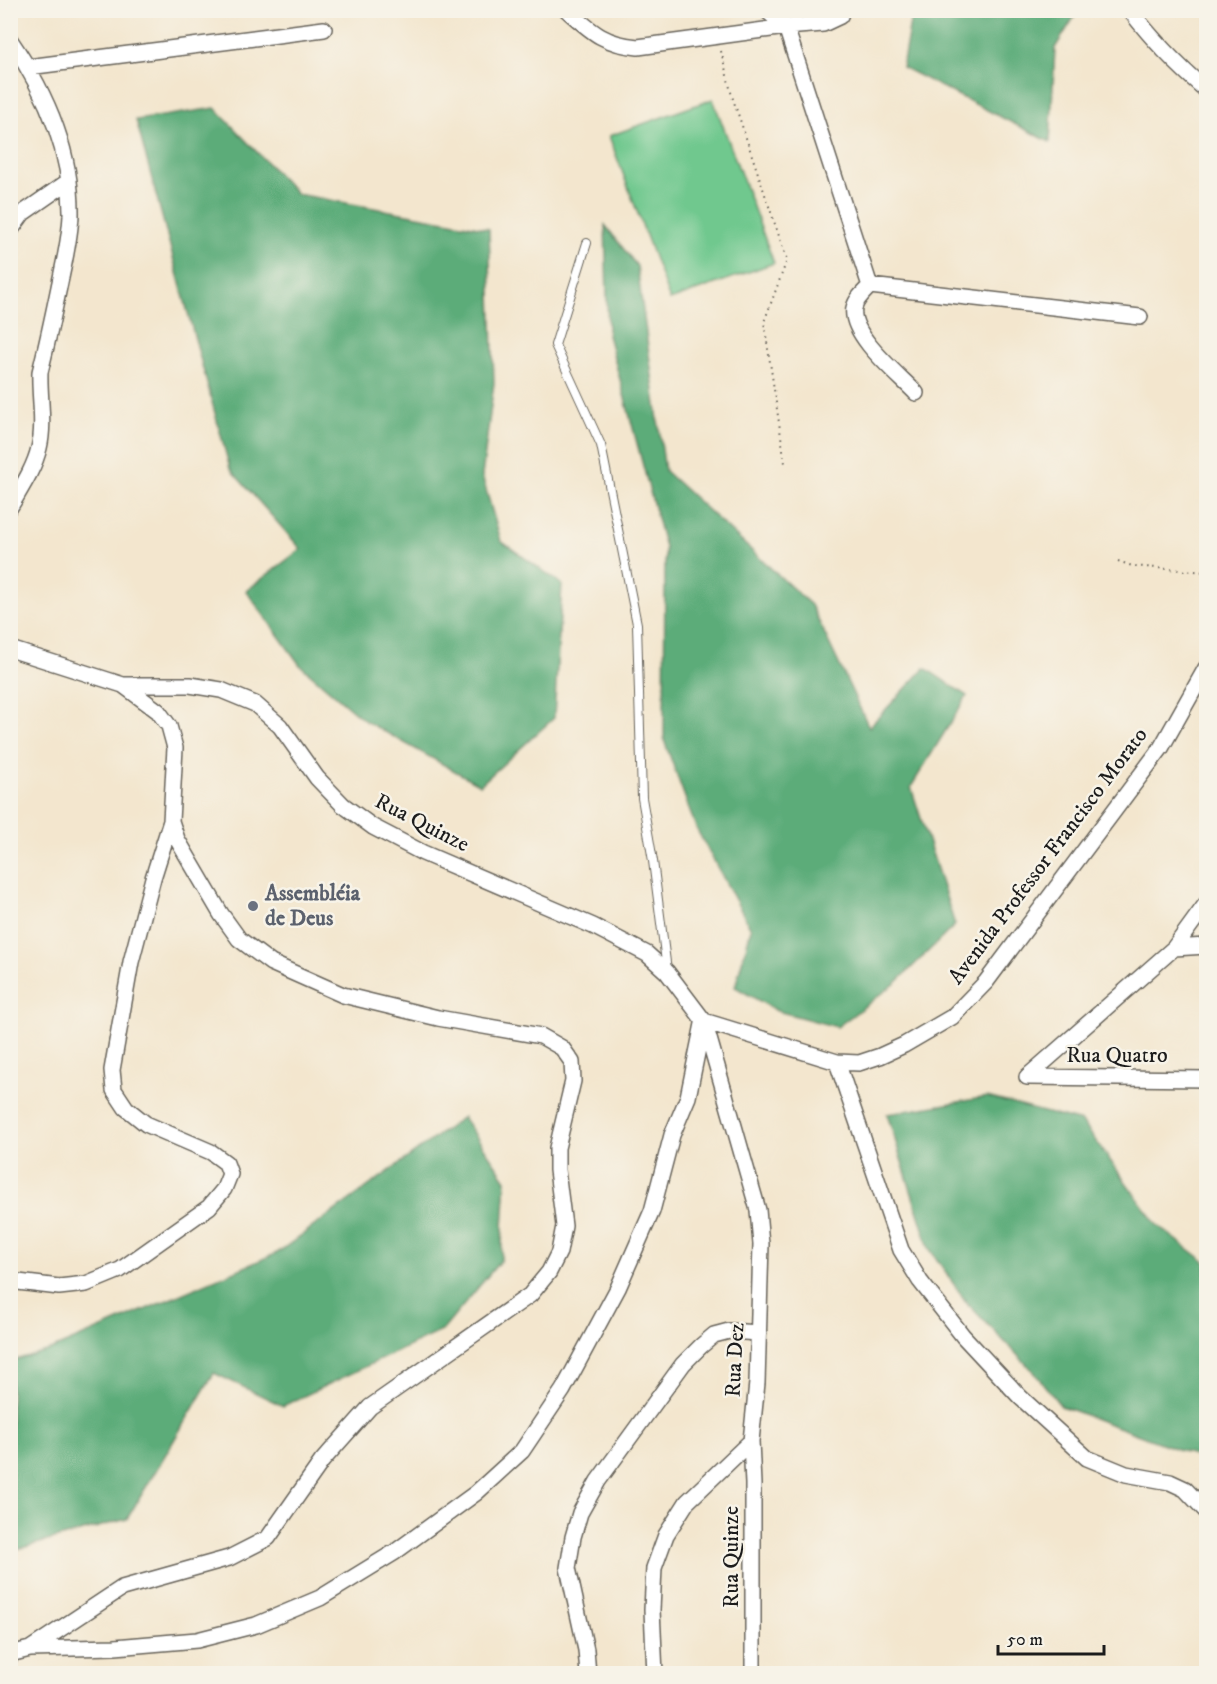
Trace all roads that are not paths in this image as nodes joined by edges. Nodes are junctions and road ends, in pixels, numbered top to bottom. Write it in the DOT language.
graph roads {
  1 [pos="567,10"];
  2 [pos="766,10"];
  3 [pos="842,10"];
  4 [pos="1130,10"];
  5 [pos="786,27"];
  6 [pos="324,29"];
  7 [pos="10,40"];
  8 [pos="28,67"];
  9 [pos="1206,90"];
  10 [pos="69,181"];
  11 [pos="10,231"];
  12 [pos="587,243"];
  13 [pos="870,286"];
  14 [pos="1140,317"];
  15 [pos="916,393"];
  16 [pos="10,507"];
  17 [pos="10,650"];
  18 [pos="1206,668"];
  19 [pos="123,685"];
  20 [pos="171,821"];
  21 [pos="1206,904"];
  22 [pos="1206,946"];
  23 [pos="1174,948"];
  24 [pos="667,972"];
  25 [pos="704,1021"];
  26 [pos="837,1062"];
  27 [pos="1206,1078"];
  28 [pos="10,1281"];
  29 [pos="759,1333"];
  30 [pos="751,1441"];
  31 [pos="1206,1511"];
  32 [pos="30,1649"];
  33 [pos="10,1654"];
  34 [pos="588,1674"];
  35 [pos="655,1674"];
  36 [pos="753,1674"];
  1 -- 5 [label="street"];
  2 -- 5 [label="street"];
  3 -- 5 [label="street"];
  4 -- 9 [label="street"];
  5 -- 13 [label="street"];
  6 -- 8 [label="street"];
  7 -- 8 [label="street"];
  8 -- 10 [label="street"];
  10 -- 11 [label="street"];
  10 -- 16 [label="street"];
  12 -- 24 [label="lane"];
  13 -- 14 [label="street"];
  13 -- 15 [label="street"];
  17 -- 19 [label="street"];
  18 -- 26 [label="street, Avenida Professor Francisco Morato"];
  19 -- 20 [label="street"];
  19 -- 24 [label="street, Rua Quinze"];
  20 -- 28 [label="street"];
  20 -- 32 [label="street"];
  21 -- 23 [label="street"];
  22 -- 23 [label="street"];
  23 -- 27 [label="street, Rua Quatro"];
  24 -- 25 [label="street, Rua Quinze"];
  25 -- 26 [label="street, Avenida Professor Francisco Morato"];
  25 -- 29 [label="street, Rua Dez"];
  25 -- 32 [label="street"];
  26 -- 31 [label="street"];
  29 -- 30 [label="street, Rua Dez"];
  29 -- 34 [label="street"];
  30 -- 35 [label="street"];
  30 -- 36 [label="street, Rua Quinze"];
  32 -- 33 [label="street"];
}
